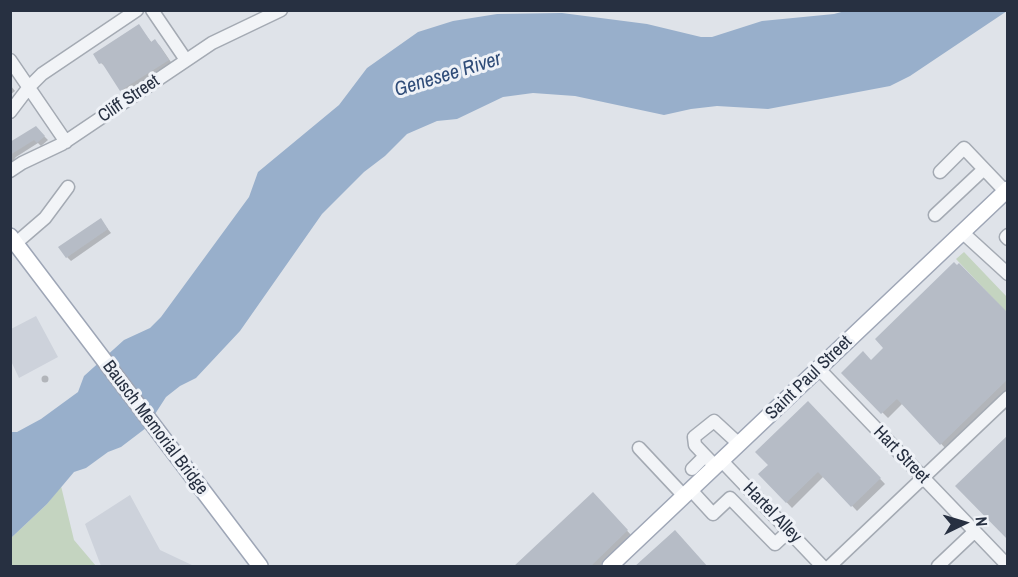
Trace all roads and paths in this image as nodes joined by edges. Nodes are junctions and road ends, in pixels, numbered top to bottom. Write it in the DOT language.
graph roads {
  1 [pos="137,10"];
  2 [pos="152,10"];
  3 [pos="281,10"];
  4 [pos="10,60"];
  5 [pos="186,60"];
  6 [pos="29,87"];
  7 [pos="10,112"];
  8 [pos="66,142"];
  9 [pos="984,169"];
  10 [pos="10,171"];
  11 [pos="940,172"];
  12 [pos="68,187"];
  13 [pos="1006,190"];
  14 [pos="935,215"];
  15 [pos="13,239"];
  16 [pos="953,240"];
  17 [pos="1008,274"];
  18 [pos="819,369"];
  19 [pos="1006,400"];
  20 [pos="739,444"];
  21 [pos="639,448"];
  22 [pos="714,461"];
  23 [pos="692,469"];
  24 [pos="923,478"];
  25 [pos="687,493"];
  26 [pos="789,531"];
  27 [pos="974,532"];
  28 [pos="1008,566"];
  29 [pos="260,567"];
  30 [pos="610,567"];
  31 [pos="822,567"];
  32 [pos="830,567"];
  33 [pos="938,567"];
  1 -- 6 [label="street"];
  2 -- 5 [label="street"];
  3 -- 5 [label="street, Cliff Street"];
  4 -- 6 [label="street"];
  5 -- 8 [label="street, Cliff Street"];
  6 -- 7 [label="street"];
  6 -- 8 [label="street"];
  8 -- 10 [label="street, Cliff Street"];
  9 -- 11 [label="street"];
  9 -- 13 [label="street"];
  9 -- 14 [label="street"];
  12 -- 15 [label="street"];
  13 -- 16 [label="main road, Saint Paul Street"];
  15 -- 29 [label="main road, Bausch Memorial Bridge"];
  16 -- 17 [label="street"];
  16 -- 18 [label="main road, Saint Paul Street"];
  18 -- 20 [label="main road, Saint Paul Street"];
  18 -- 24 [label="street, Hart Street"];
  19 -- 24 [label="street"];
  20 -- 22 [label="main road, Saint Paul Street"];
  20 -- 22 [label="street"];
  21 -- 25 [label="street"];
  22 -- 23 [label="street"];
  22 -- 25 [label="main road, Saint Paul Street"];
  22 -- 26 [label="street, Hartel Alley"];
  24 -- 27 [label="street, Hart Street"];
  24 -- 32 [label="street"];
  25 -- 26 [label="street"];
  25 -- 30 [label="main road, Saint Paul Street"];
  26 -- 31 [label="street, Hartel Alley"];
  27 -- 28 [label="street, Hart Street"];
  27 -- 33 [label="street"];
}
